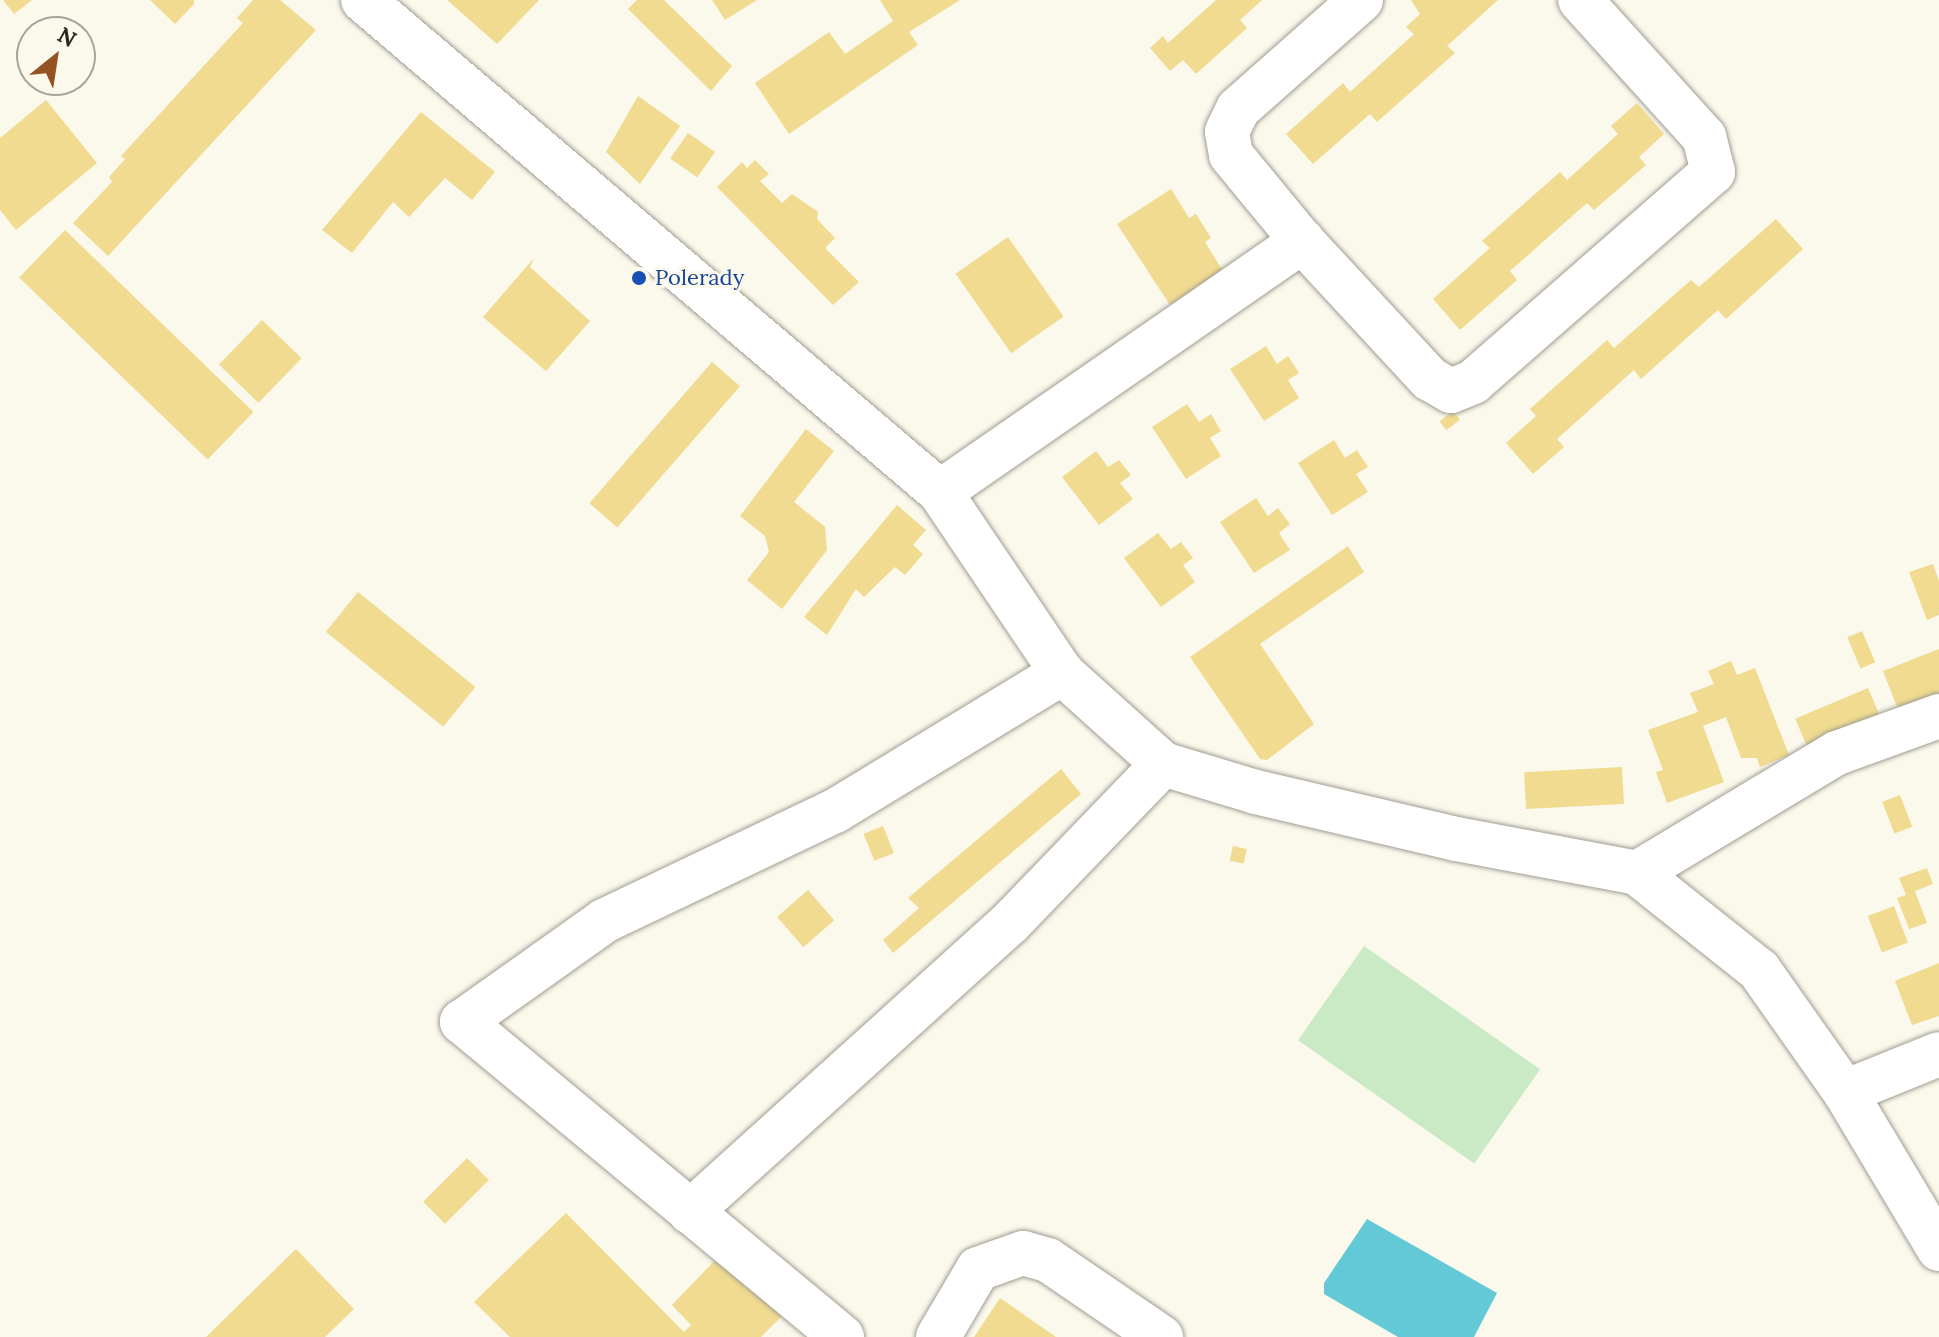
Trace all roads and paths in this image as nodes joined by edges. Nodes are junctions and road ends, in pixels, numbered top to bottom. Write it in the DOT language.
graph roads {
  1 [pos="363,0"];
  2 [pos="1361,0"];
  3 [pos="1580,0"];
  4 [pos="1302,241"];
  5 [pos="940,492"];
  6 [pos="1062,673"];
  7 [pos="1939,716"];
  8 [pos="1163,764"];
  9 [pos="1637,873"];
  10 [pos="1939,1054"];
  11 [pos="1845,1092"];
  12 [pos="690,1212"];
  13 [pos="1939,1249"];
  14 [pos="842,1337"];
  15 [pos="938,1337"];
  16 [pos="1161,1337"];
  1 -- 5 [label="street"];
  2 -- 4 [label="street"];
  3 -- 4 [label="street"];
  4 -- 5 [label="street"];
  5 -- 6 [label="street"];
  6 -- 8 [label="street"];
  6 -- 12 [label="street"];
  7 -- 9 [label="street"];
  8 -- 9 [label="street"];
  8 -- 12 [label="street"];
  9 -- 11 [label="street"];
  10 -- 11 [label="street"];
  11 -- 13 [label="street"];
  12 -- 14 [label="street"];
  15 -- 16 [label="street"];
}
